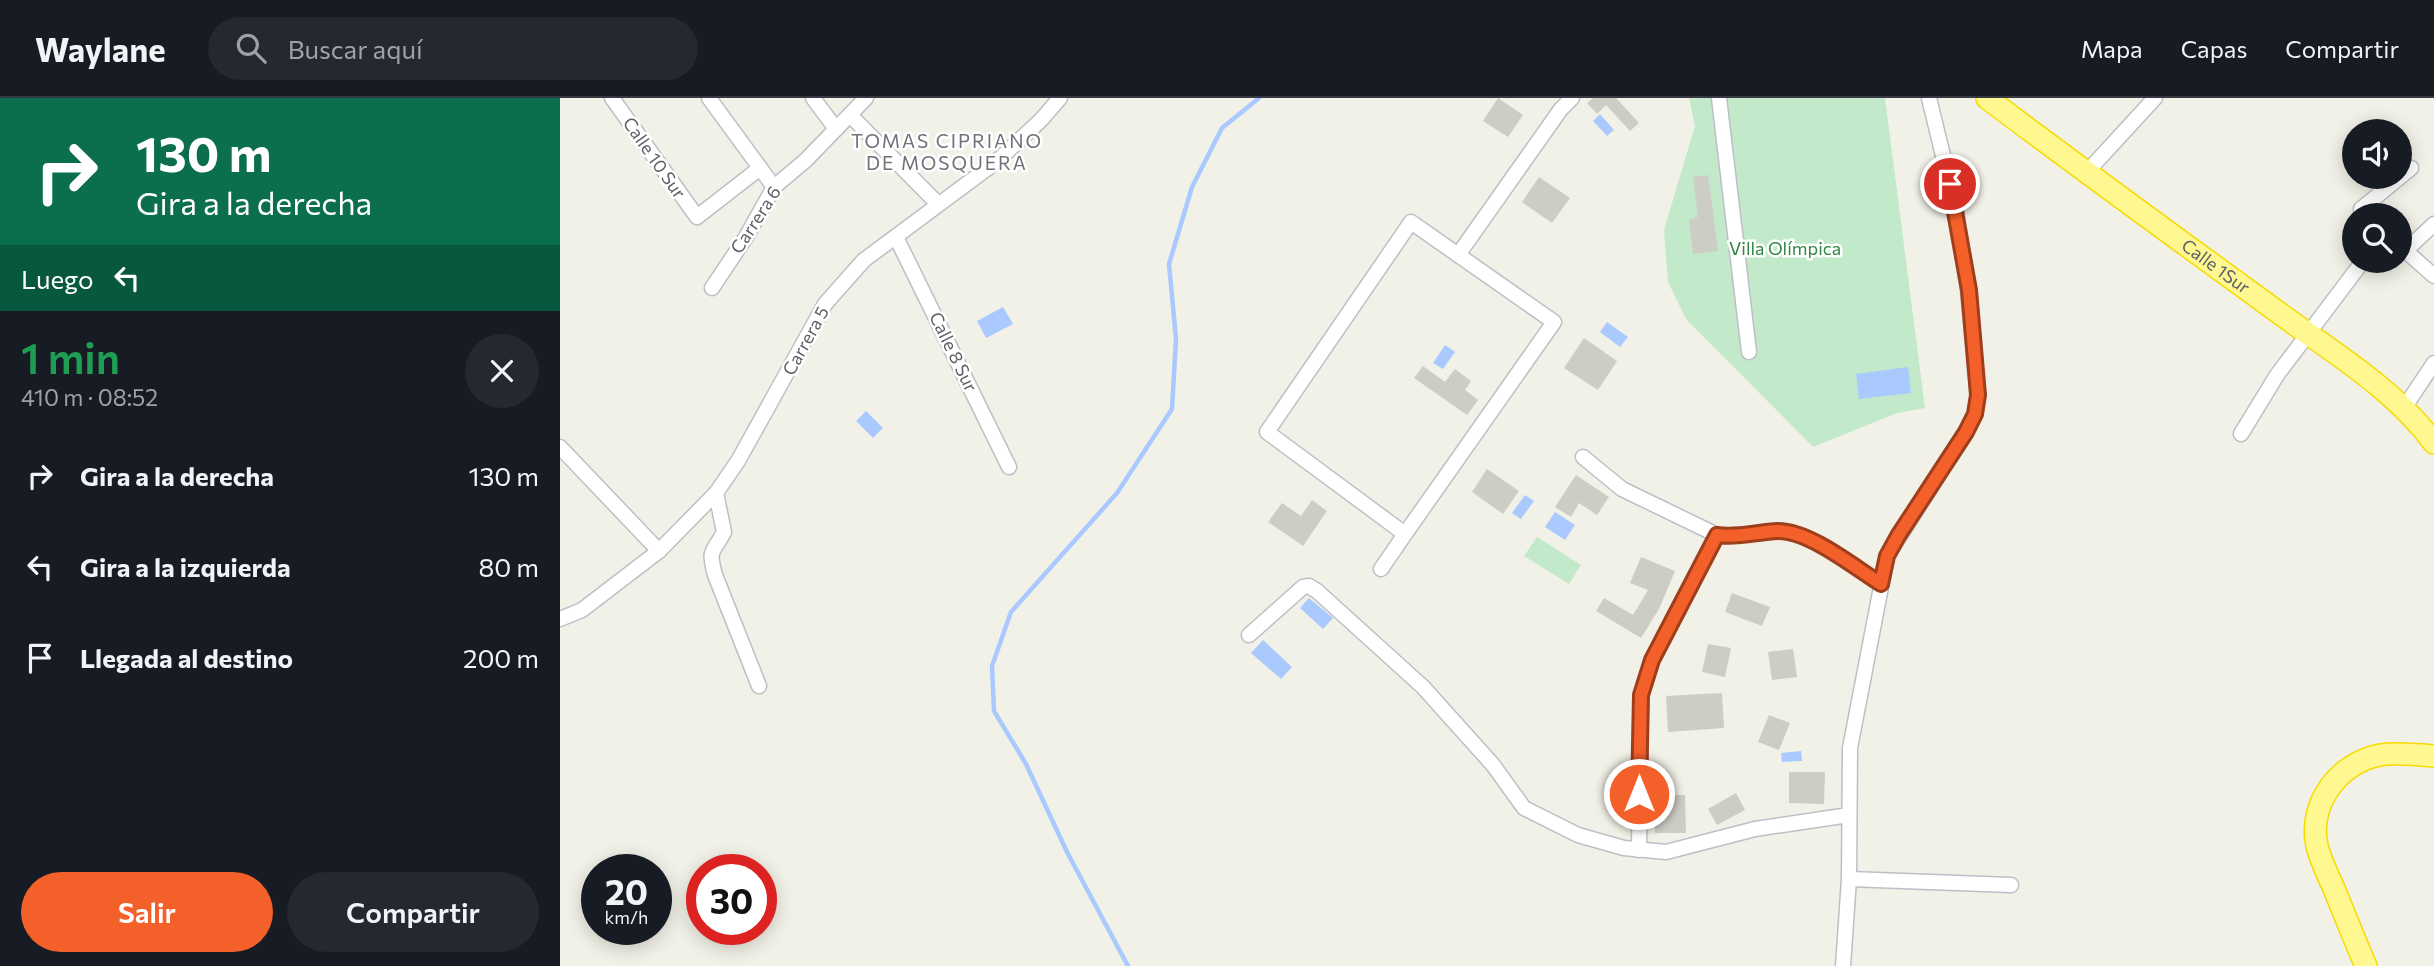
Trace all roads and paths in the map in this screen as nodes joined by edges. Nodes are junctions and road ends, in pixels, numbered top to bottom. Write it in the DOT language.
graph roads {
  1 [pos="612,98"];
  2 [pos="709,98"];
  3 [pos="813,98"];
  4 [pos="866,98"];
  5 [pos="1060,98"];
  6 [pos="1572,98"];
  7 [pos="1719,98"];
  8 [pos="1929,98"];
  9 [pos="1987,98"];
  10 [pos="2155,98"];
  11 [pos="850,115"];
  12 [pos="836,129"];
  13 [pos="760,168"];
  14 [pos="2086,173"];
  15 [pos="774,187"];
  16 [pos="2385,189"];
  17 [pos="2368,203"];
  18 [pos="938,204"];
  19 [pos="2434,224"];
  20 [pos="897,237"];
  21 [pos="2412,240"];
  22 [pos="1458,254"];
  23 [pos="2412,257"];
  24 [pos="2354,273"];
  25 [pos="2434,276"];
  26 [pos="712,288"];
  27 [pos="2309,335"];
  28 [pos="1749,352"];
  29 [pos="2434,363"];
  30 [pos="2404,408"];
  31 [pos="2241,434"];
  32 [pos="2434,443"];
  33 [pos="560,447"];
  34 [pos="1583,457"];
  35 [pos="1009,467"];
  36 [pos="716,493"];
  37 [pos="1405,534"];
  38 [pos="1717,535"];
  39 [pos="659,551"];
  40 [pos="1381,569"];
  41 [pos="1881,584"];
  42 [pos="560,619"];
  43 [pos="1248,635"];
  44 [pos="759,686"];
  45 [pos="2434,756"];
  46 [pos="1849,815"];
  47 [pos="1639,850"];
  48 [pos="1849,878"];
  49 [pos="2011,885"];
  50 [pos="1843,966"];
  51 [pos="2366,966"];
  1 -- 13 [label="street, Calle 10 Sur"];
  2 -- 13 [label="street"];
  3 -- 12 [label="street"];
  4 -- 11 [label="street, Carrera 6"];
  5 -- 18 [label="street, Carrera 5"];
  6 -- 22 [label="street"];
  7 -- 28 [label="street"];
  8 -- 41 [label="street"];
  9 -- 14 [label="highway, Calle 1Sur"];
  10 -- 14 [label="street"];
  11 -- 12 [label="street, Carrera 6"];
  11 -- 18 [label="street"];
  12 -- 15 [label="street, Carrera 6"];
  13 -- 15 [label="street"];
  14 -- 27 [label="highway, Calle 1Sur"];
  15 -- 26 [label="street, Carrera 6"];
  16 -- 17 [label="street"];
  18 -- 20 [label="street, Carrera 5"];
  19 -- 21 [label="street"];
  20 -- 35 [label="street, Calle 8 Sur"];
  20 -- 36 [label="street, Carrera 5"];
  22 -- 37 [label="street"];
  22 -- 37 [label="street"];
  23 -- 25 [label="street"];
  24 -- 27 [label="street"];
  27 -- 30 [label="highway, Calle 1Sur"];
  27 -- 31 [label="street"];
  29 -- 30 [label="street"];
  30 -- 32 [label="highway, Calle 1Sur"];
  33 -- 39 [label="street"];
  34 -- 38 [label="street"];
  36 -- 39 [label="street, Carrera 5"];
  36 -- 44 [label="street"];
  37 -- 40 [label="street"];
  38 -- 41 [label="street"];
  38 -- 47 [label="street"];
  39 -- 42 [label="street, Carrera 5"];
  41 -- 46 [label="street"];
  43 -- 47 [label="street"];
  45 -- 51 [label="highway"];
  46 -- 47 [label="street"];
  46 -- 48 [label="street"];
  48 -- 49 [label="street"];
  48 -- 50 [label="street"];
}
